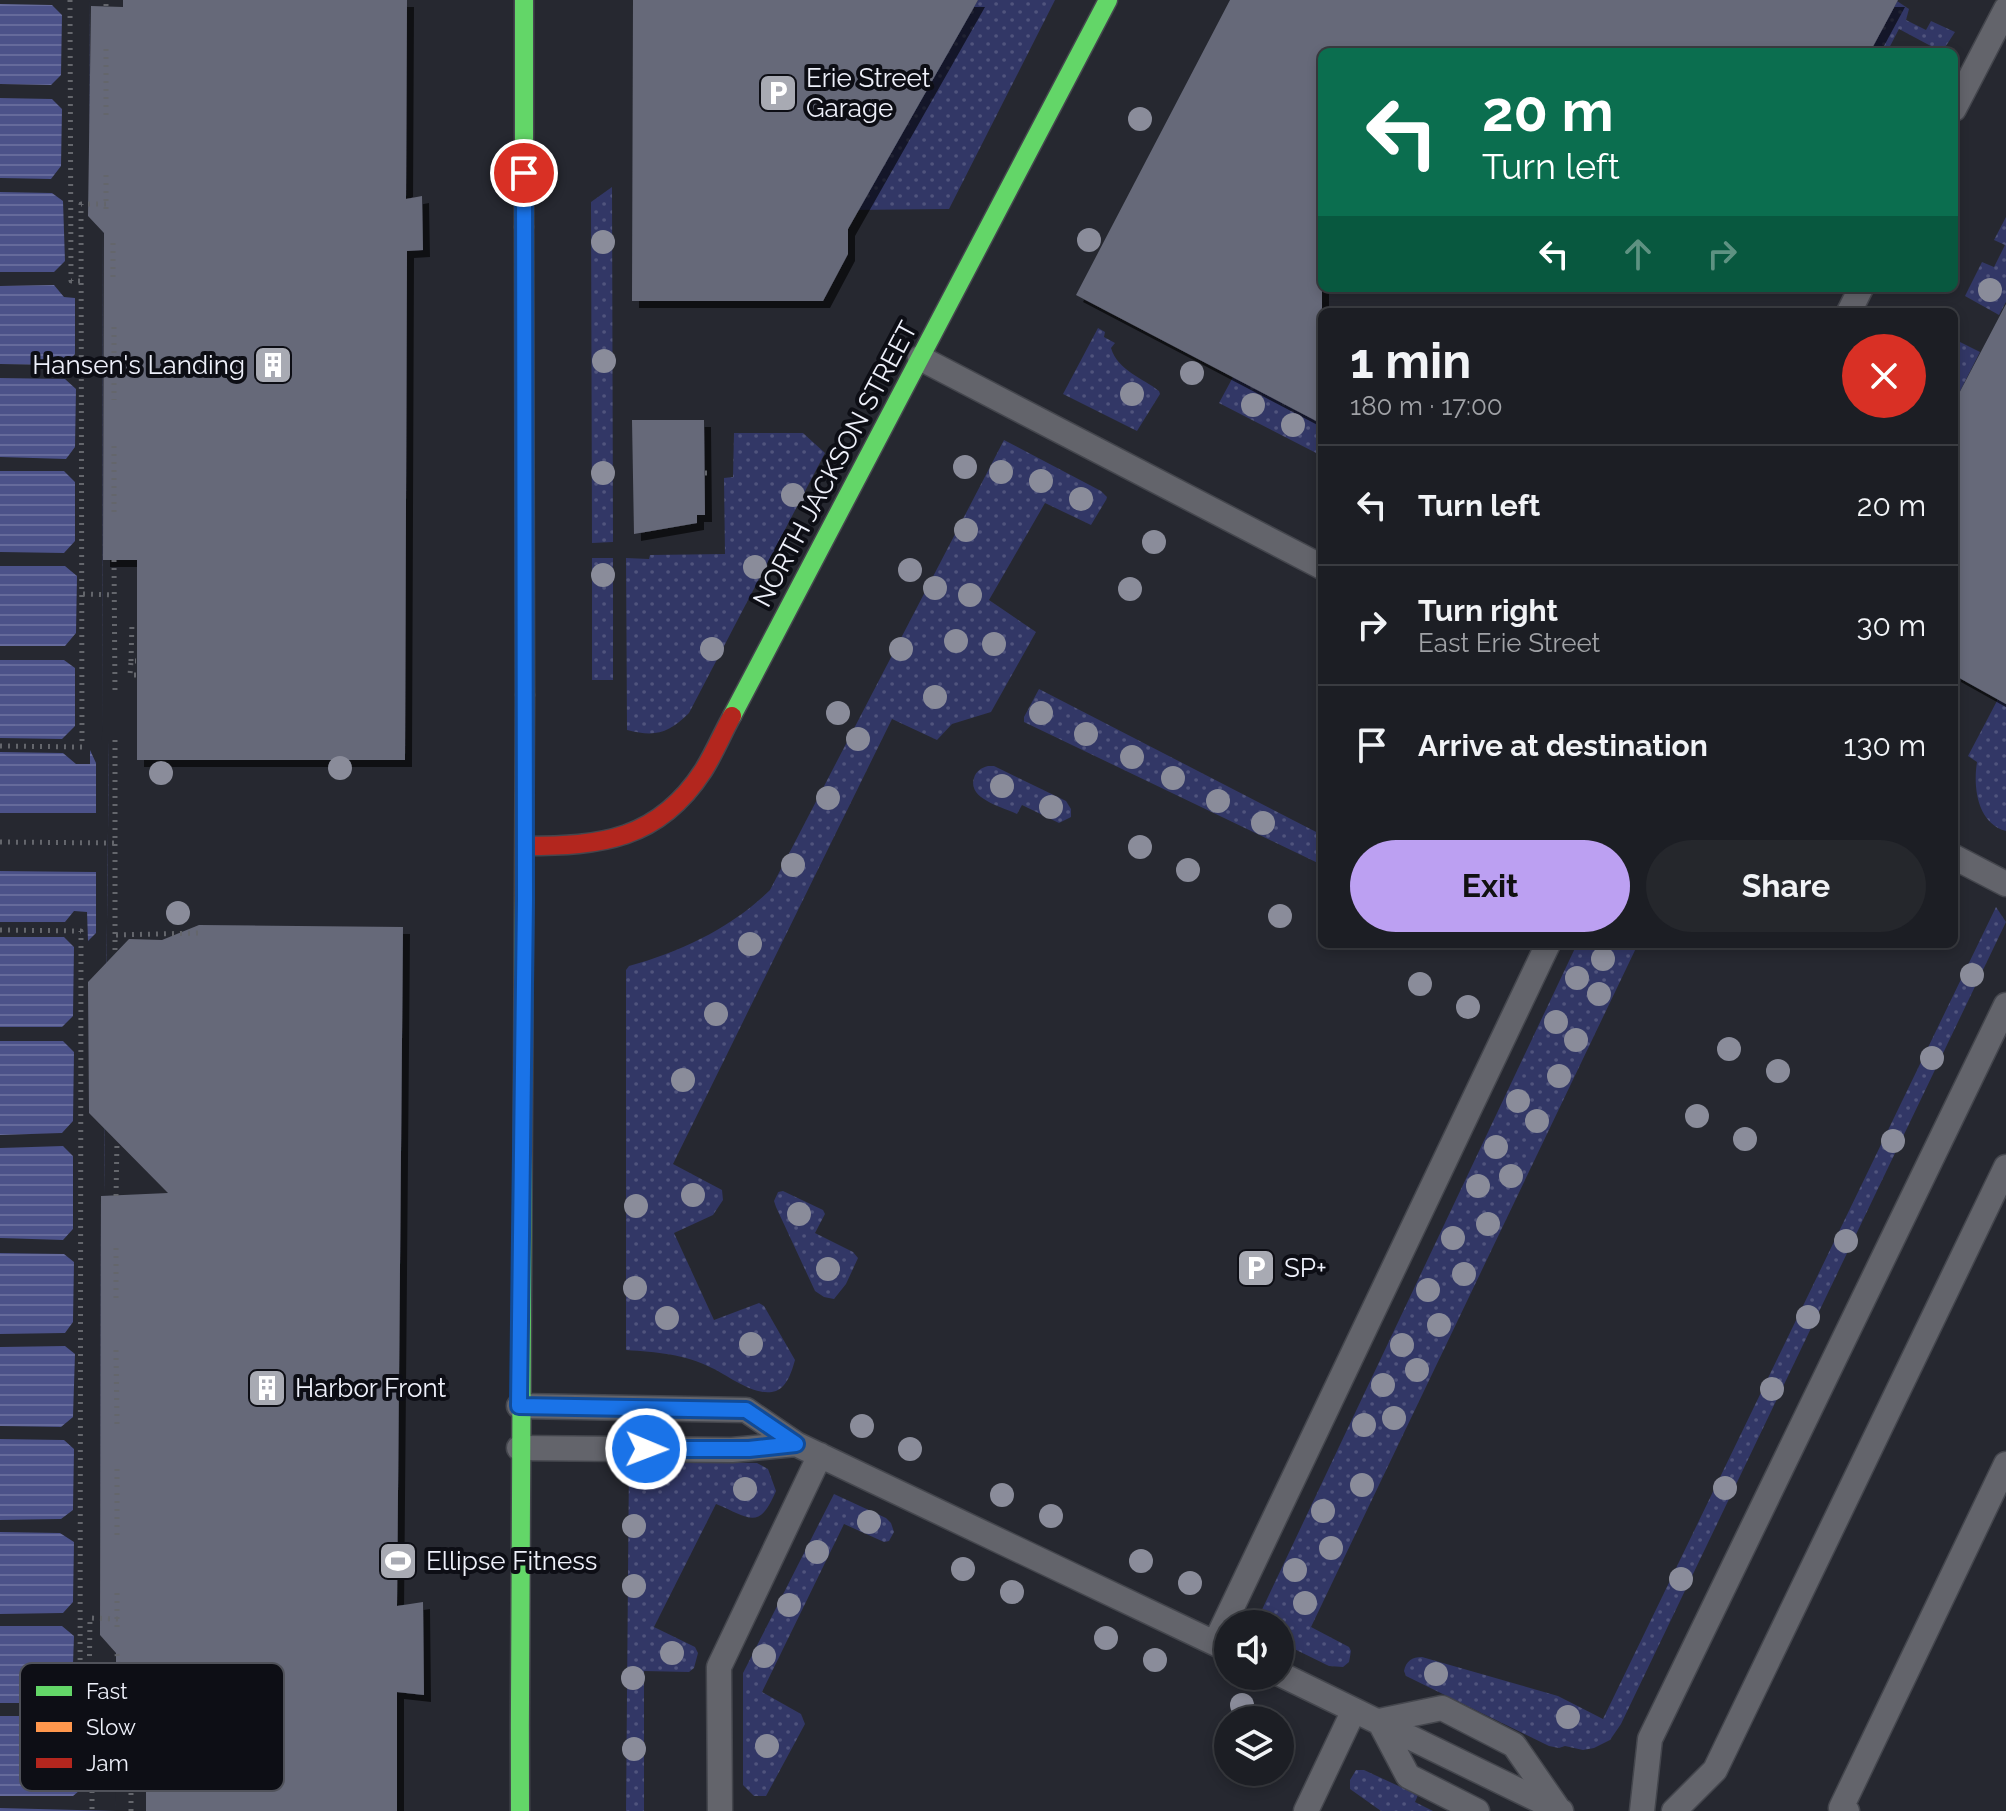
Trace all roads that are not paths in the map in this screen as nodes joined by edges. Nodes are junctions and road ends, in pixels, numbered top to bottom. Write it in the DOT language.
graph roads {
  1 [pos="524,0"];
  2 [pos="1108,0"];
  3 [pos="2006,9"];
  4 [pos="1958,101"];
  5 [pos="920,358"];
  6 [pos="1318,565"];
  7 [pos="525,846"];
  8 [pos="1958,859"];
  9 [pos="2006,884"];
  10 [pos="1546,948"];
  11 [pos="2006,1005"];
  12 [pos="2006,1167"];
  13 [pos="519,1406"];
  14 [pos="796,1444"];
  15 [pos="519,1448"];
  16 [pos="820,1455"];
  17 [pos="2006,1464"];
  18 [pos="1238,1610"];
  19 [pos="1214,1643"];
  20 [pos="1294,1681"];
  21 [pos="1354,1710"];
  22 [pos="1379,1721"];
  23 [pos="520,1811"];
  24 [pos="720,1811"];
  25 [pos="1306,1811"];
  26 [pos="1477,1811"];
  27 [pos="1538,1811"];
  28 [pos="1560,1811"];
  29 [pos="1642,1811"];
  30 [pos="1674,1811"];
  31 [pos="1847,1811"];
  1 -- 7 [label="street"];
  2 -- 5 [label="street, NORTH JACKSON STREET"];
  3 -- 4 [label="lane"];
  5 -- 6 [label="lane"];
  5 -- 7 [label="street, NORTH JACKSON STREET"];
  7 -- 13 [label="street"];
  8 -- 9 [label="lane"];
  10 -- 18 [label="lane"];
  11 -- 29 [label="lane"];
  12 -- 30 [label="lane"];
  13 -- 14 [label="lane"];
  13 -- 15 [label="street"];
  14 -- 15 [label="lane"];
  14 -- 16 [label="lane"];
  15 -- 23 [label="street"];
  16 -- 19 [label="lane"];
  16 -- 24 [label="lane"];
  17 -- 31 [label="lane"];
  20 -- 21 [label="lane"];
  21 -- 22 [label="lane"];
  21 -- 25 [label="lane"];
  22 -- 26 [label="lane"];
  22 -- 28 [label="lane"];
  22 -- 28 [label="lane"];
  27 -- 28 [label="lane"];
}
